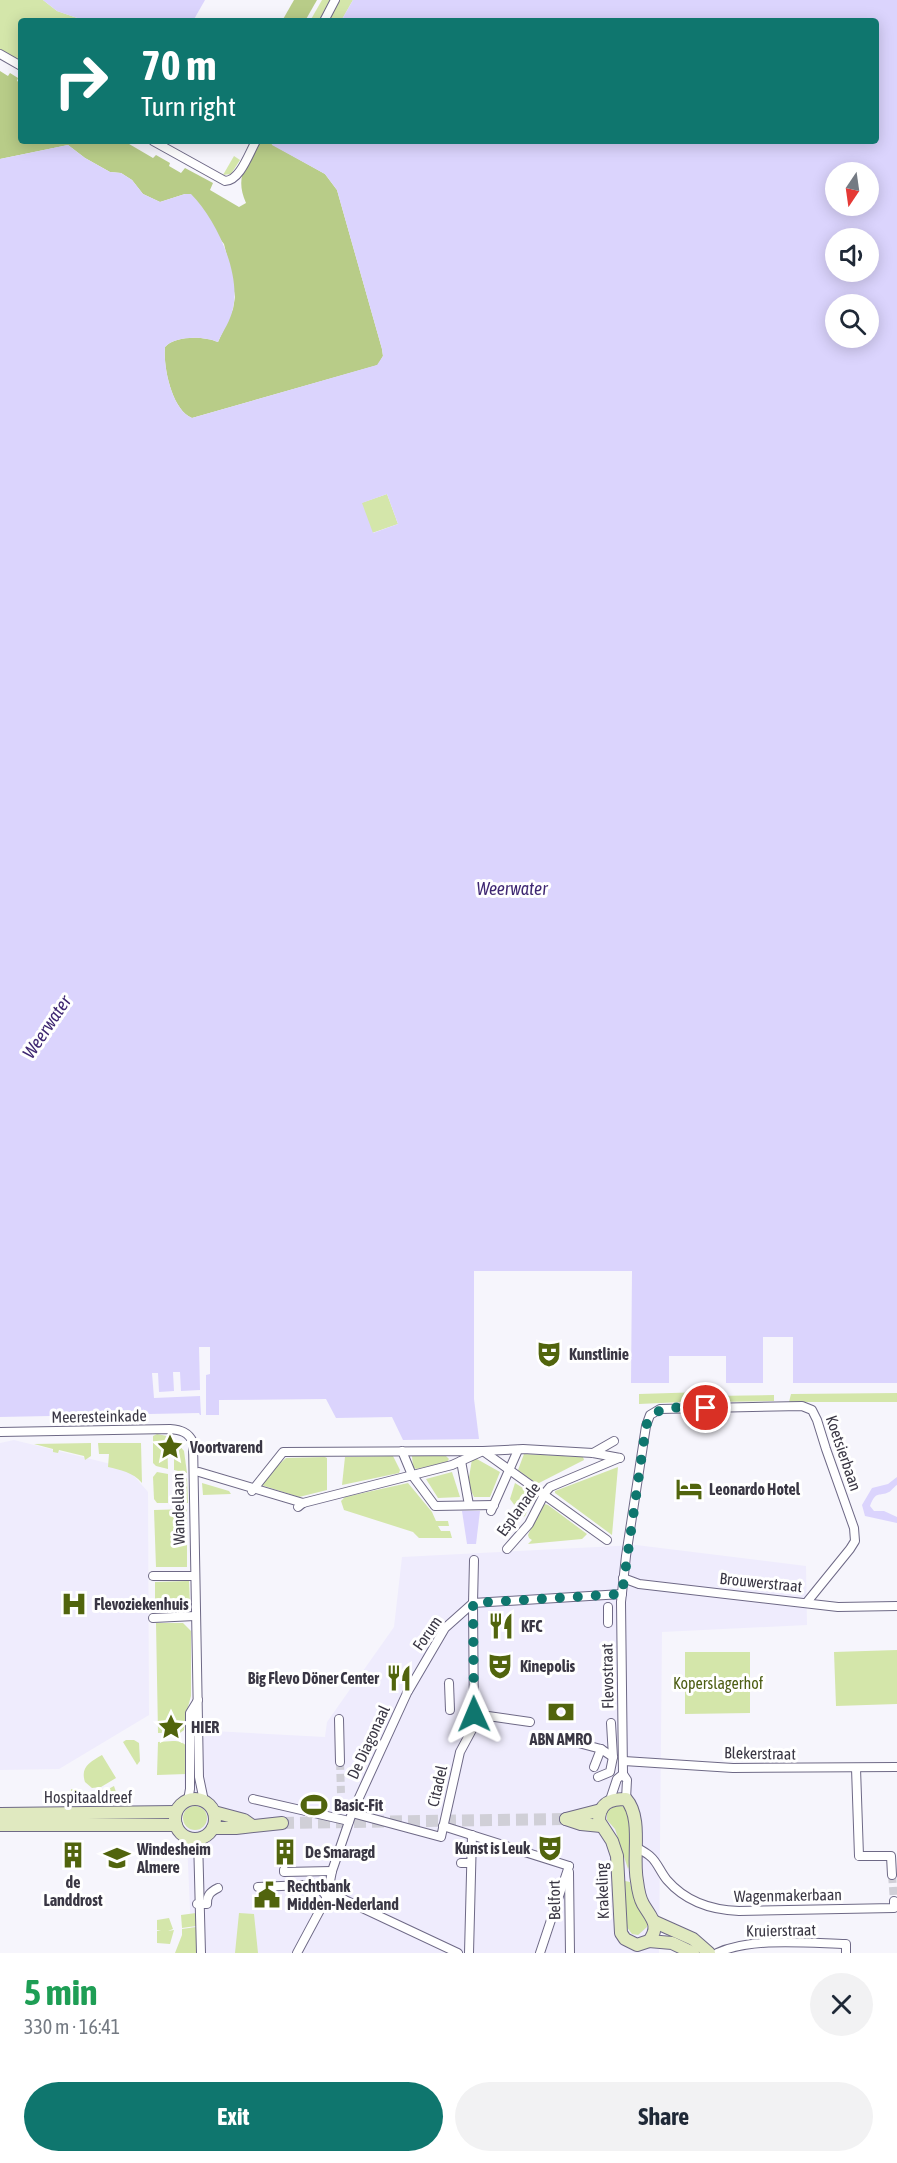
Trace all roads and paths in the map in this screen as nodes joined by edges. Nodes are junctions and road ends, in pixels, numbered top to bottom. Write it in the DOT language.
graph roads {
  1 [pos="335,0"];
  2 [pos="326,18"];
  3 [pos="0,54"];
  4 [pos="18,64"];
  5 [pos="158,144"];
  6 [pos="254,144"];
  7 [pos="0,1432"];
  8 [pos="614,1441"];
  9 [pos="193,1442"];
  10 [pos="483,1450"];
  11 [pos="518,1450"];
  12 [pos="402,1451"];
  13 [pos="593,1453"];
  14 [pos="461,1461"];
  15 [pos="510,1470"];
  16 [pos="199,1472"];
  17 [pos="412,1475"];
  18 [pos="252,1490"];
  19 [pos="544,1495"];
  20 [pos="469,1505"];
  21 [pos="607,1540"];
  22 [pos="507,1549"];
  23 [pos="474,1560"];
  24 [pos="153,1576"];
  25 [pos="194,1576"];
  26 [pos="623,1578"];
  27 [pos="622,1594"];
  28 [pos="807,1602"];
  29 [pos="473,1603"];
  30 [pos="897,1606"];
  31 [pos="608,1607"];
  32 [pos="195,1616"];
  33 [pos="153,1618"];
  34 [pos="608,1623"];
  35 [pos="449,1683"];
  36 [pos="407,1693"];
  37 [pos="198,1700"];
  38 [pos="450,1710"];
  39 [pos="474,1717"];
  40 [pos="339,1719"];
  41 [pos="530,1722"];
  42 [pos="611,1723"];
  43 [pos="571,1741"];
  44 [pos="601,1749"];
  45 [pos="613,1758"];
  46 [pos="624,1761"];
  47 [pos="340,1762"];
  48 [pos="594,1767"];
  49 [pos="897,1767"];
  50 [pos="856,1768"];
  51 [pos="622,1774"];
  52 [pos="598,1777"];
  53 [pos="626,1799"];
  54 [pos="188,1800"];
  55 [pos="254,1800"];
  56 [pos="610,1800"];
  57 [pos="204,1801"];
  58 [pos="601,1810"];
  59 [pos="214,1812"];
  60 [pos="0,1815"];
  61 [pos="350,1817"];
  62 [pos="176,1819"];
  63 [pos="282,1823"];
  64 [pos="0,1825"];
  65 [pos="251,1825"];
  66 [pos="443,1826"];
  67 [pos="601,1826"];
  68 [pos="213,1828"];
  69 [pos="472,1835"];
  70 [pos="198,1838"];
  71 [pos="635,1846"];
  72 [pos="569,1866"];
  73 [pos="284,1870"];
  74 [pos="332,1871"];
  75 [pos="892,1875"];
  76 [pos="258,1887"];
  77 [pos="218,1888"];
  78 [pos="327,1897"];
  79 [pos="199,1904"];
  80 [pos="894,1905"];
  81 [pos="655,1922"];
  82 [pos="649,1941"];
  83 [pos="846,1948"];
  84 [pos="201,1953"];
  85 [pos="297,1953"];
  86 [pos="458,1953"];
  87 [pos="469,1953"];
  88 [pos="540,1953"];
  89 [pos="570,1953"];
  90 [pos="693,1953"];
  91 [pos="709,1953"];
  92 [pos="717,1953"];
  1 -- 2 [label="street"];
  3 -- 4 [label="street"];
  5 -- 6 [label="street"];
  7 -- 9 [label="street, Meeresteinkade"];
  8 -- 13 [label="street"];
  9 -- 25 [label="street, Wandellaan"];
  10 -- 11 [label="street"];
  10 -- 12 [label="street"];
  10 -- 14 [label="street"];
  10 -- 15 [label="street"];
  11 -- 13 [label="street"];
  11 -- 15 [label="street"];
  12 -- 17 [label="street"];
  12 -- 18 [label="street"];
  13 -- 19 [label="street, Esplanade"];
  14 -- 17 [label="street"];
  14 -- 20 [label="street"];
  15 -- 19 [label="street"];
  15 -- 20 [label="street"];
  16 -- 18 [label="street"];
  17 -- 18 [label="street"];
  17 -- 20 [label="street"];
  19 -- 21 [label="street"];
  19 -- 22 [label="street, Esplanade"];
  23 -- 29 [label="street"];
  24 -- 25 [label="street"];
  25 -- 32 [label="street, Wandellaan"];
  26 -- 27 [label="street, Flevostraat"];
  26 -- 28 [label="street, Brouwerstraat"];
  26 -- 28 [label="street, Koetsierbaan"];
  27 -- 29 [label="street"];
  27 -- 46 [label="street, Flevostraat"];
  28 -- 30 [label="street, Brouwerstraat"];
  29 -- 36 [label="street, Forum"];
  29 -- 39 [label="street"];
  31 -- 34 [label="street"];
  32 -- 33 [label="street"];
  32 -- 37 [label="street, Wandellaan"];
  35 -- 38 [label="street"];
  36 -- 61 [label="street, De Diagonaal"];
  37 -- 54 [label="street, Wandellaan"];
  37 -- 57 [label="street, Wandellaan"];
  39 -- 41 [label="street"];
  39 -- 66 [label="street, Citadel"];
  40 -- 47 [label="street"];
  42 -- 45 [label="street, Flevostraat"];
  43 -- 44 [label="street"];
  44 -- 45 [label="street"];
  44 -- 48 [label="street"];
  45 -- 52 [label="street"];
  46 -- 50 [label="street, Blekerstraat"];
  46 -- 51 [label="street, Flevostraat"];
  49 -- 50 [label="street, Blekerstraat"];
  50 -- 75 [label="street"];
  51 -- 53 [label="street, Flevostraat"];
  51 -- 56 [label="street, Flevostraat"];
  53 -- 56 [label="main road"];
  53 -- 71 [label="main road, Krakeling"];
  54 -- 57 [label="main road"];
  54 -- 62 [label="main road"];
  55 -- 61 [label="street"];
  56 -- 58 [label="main road"];
  57 -- 59 [label="main road"];
  58 -- 67 [label="main road, Krakeling"];
  58 -- 67 [label="main road"];
  59 -- 65 [label="main road"];
  59 -- 68 [label="main road"];
  60 -- 62 [label="main road, Hospitaaldreef"];
  61 -- 66 [label="street, Citadel"];
  61 -- 74 [label="street, De Diagonaal"];
  62 -- 64 [label="main road, Hospitaaldreef"];
  62 -- 70 [label="main road"];
  63 -- 65 [label="main road"];
  65 -- 68 [label="main road"];
  66 -- 69 [label="street, Citadel"];
  67 -- 82 [label="main road, Krakeling"];
  68 -- 70 [label="main road"];
  69 -- 72 [label="street, Citadel"];
  69 -- 87 [label="street"];
  70 -- 79 [label="street"];
  71 -- 80 [label="street, Wagenmakerbaan"];
  71 -- 81 [label="main road, Krakeling"];
  72 -- 88 [label="street, Belfort"];
  72 -- 89 [label="street, Belfort"];
  73 -- 74 [label="street"];
  74 -- 78 [label="street, De Diagonaal"];
  76 -- 78 [label="street"];
  77 -- 79 [label="street"];
  78 -- 85 [label="street, De Diagonaal"];
  78 -- 86 [label="street"];
  79 -- 84 [label="street"];
  81 -- 82 [label="main road"];
  81 -- 91 [label="main road"];
  82 -- 90 [label="main road"];
  83 -- 92 [label="street, Kruierstraat"];
}
